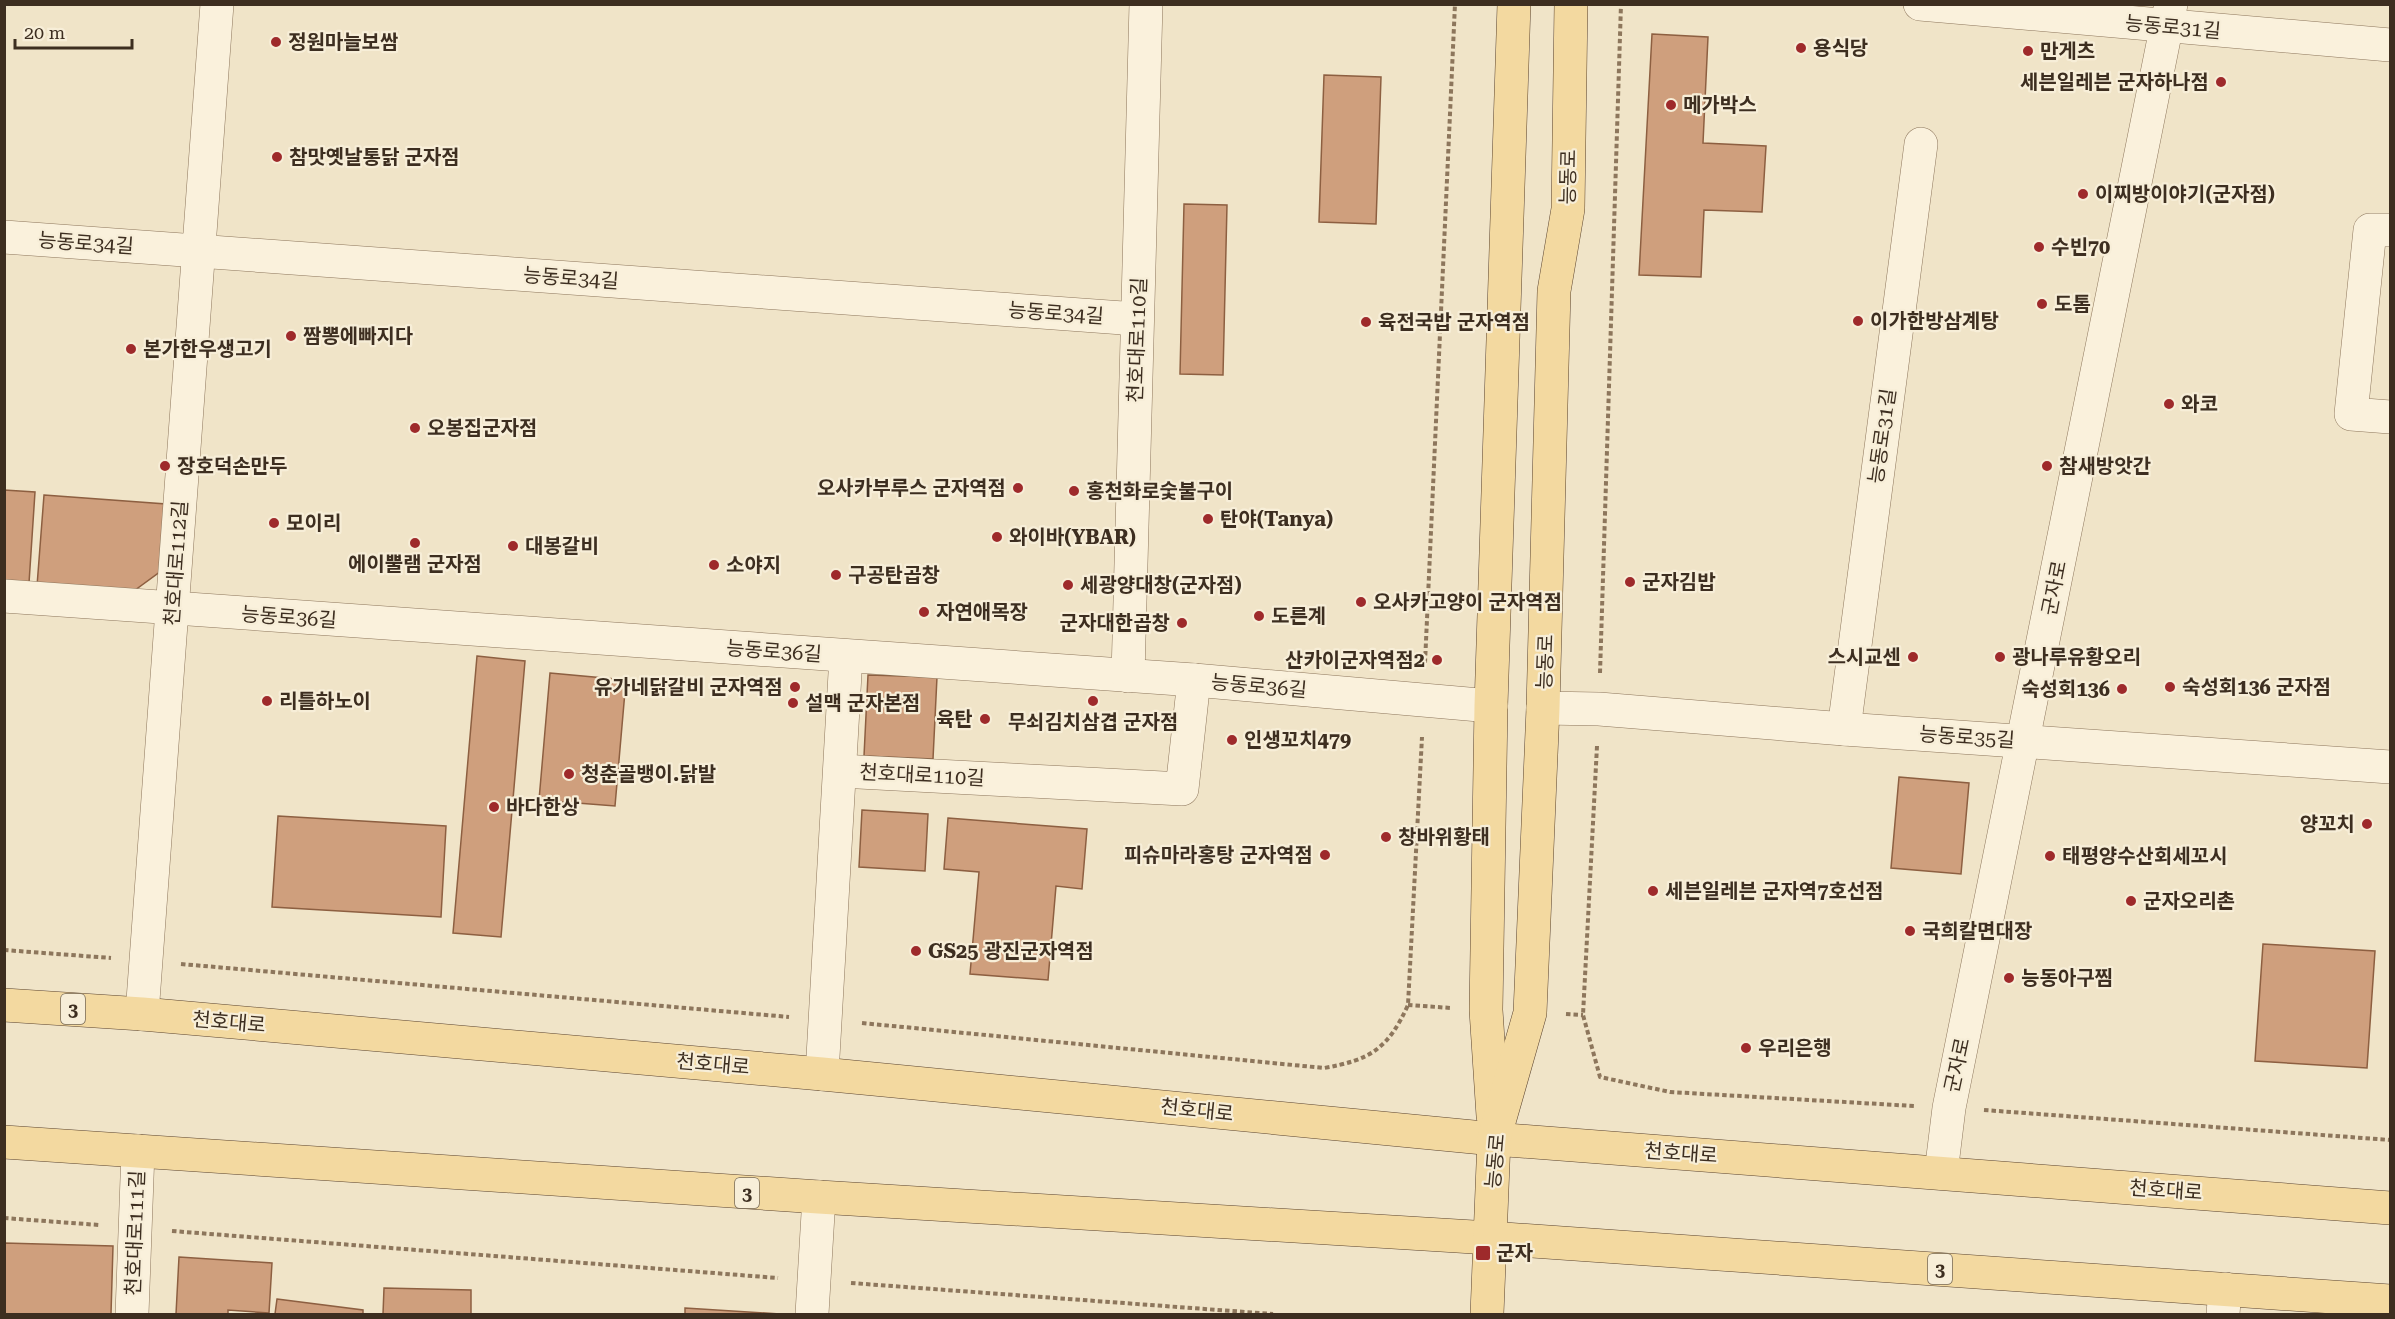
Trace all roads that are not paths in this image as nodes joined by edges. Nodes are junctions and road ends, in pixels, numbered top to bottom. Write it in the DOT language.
graph roads {
  1 [pos="217,4"];
  2 [pos="1146,4"];
  3 [pos="1514,4"];
  4 [pos="1570,4"];
  5 [pos="1920,4"];
  6 [pos="2168,15"];
  7 [pos="2391,45"];
  8 [pos="1921,144"];
  9 [pos="2391,230"];
  10 [pos="4,237"];
  11 [pos="199,251"];
  12 [pos="1137,320"];
  13 [pos="2391,417"];
  14 [pos="4,596"];
  15 [pos="172,608"];
  16 [pos="846,656"];
  17 [pos="1128,676"];
  18 [pos="1194,681"];
  19 [pos="1491,706"];
  20 [pos="1543,708"];
  21 [pos="1844,729"];
  22 [pos="2024,741"];
  23 [pos="2391,767"];
  24 [pos="840,771"];
  25 [pos="4,1005"];
  26 [pos="142,1014"];
  27 [pos="822,1074"];
  28 [pos="1494,1139"];
  29 [pos="4,1142"];
  30 [pos="138,1151"];
  31 [pos="1941,1173"];
  32 [pos="819,1197"];
  33 [pos="2391,1208"];
  34 [pos="1490,1238"];
  35 [pos="2391,1301"];
  36 [pos="2224,1302"];
  37 [pos="132,1314"];
  38 [pos="812,1314"];
  39 [pos="1487,1314"];
  1 -- 11 [label="street, 천호대로112길"];
  2 -- 12 [label="street, 천호대로110길"];
  3 -- 19 [label="main road"];
  4 -- 20 [label="main road, 능동로"];
  5 -- 6 [label="street, 능동로31길"];
  6 -- 7 [label="street, 능동로31길"];
  6 -- 22 [label="street, 군자로"];
  8 -- 21 [label="street, 능동로31길"];
  9 -- 13 [label="street"];
  10 -- 11 [label="street, 능동로34길"];
  11 -- 12 [label="street, 능동로34길"];
  11 -- 15 [label="street, 천호대로112길"];
  12 -- 17 [label="street, 천호대로110길"];
  14 -- 15 [label="street, 능동로36길"];
  15 -- 16 [label="street, 능동로36길"];
  15 -- 26 [label="street, 천호대로112길"];
  16 -- 17 [label="street, 능동로36길"];
  16 -- 24 [label="street, 천호대로110길"];
  17 -- 18 [label="street, 능동로36길"];
  18 -- 19 [label="street, 능동로36길"];
  18 -- 24 [label="street, 천호대로110길"];
  19 -- 20 [label="main road, 능동로36길"];
  19 -- 28 [label="main road"];
  20 -- 21 [label="street, 능동로35길"];
  20 -- 28 [label="main road, 능동로"];
  21 -- 22 [label="street, 능동로35길"];
  22 -- 23 [label="street, 능동로35길"];
  22 -- 31 [label="street, 군자로"];
  24 -- 27 [label="street, 천호대로110길"];
  25 -- 26 [label="main road, 천호대로 / 3"];
  26 -- 27 [label="main road, 천호대로 / 3"];
  27 -- 28 [label="main road, 천호대로 / 3"];
  28 -- 31 [label="main road, 천호대로 / 3"];
  28 -- 34 [label="main road, 능동로"];
  29 -- 30 [label="main road, 3"];
  30 -- 32 [label="main road, 3"];
  30 -- 37 [label="street, 천호대로111길"];
  31 -- 33 [label="main road, 천호대로 / 3"];
  32 -- 34 [label="main road, 3"];
  32 -- 38 [label="street"];
  34 -- 36 [label="main road, 3"];
  34 -- 39 [label="main road, 능동로"];
  35 -- 36 [label="main road, 3"];
}
